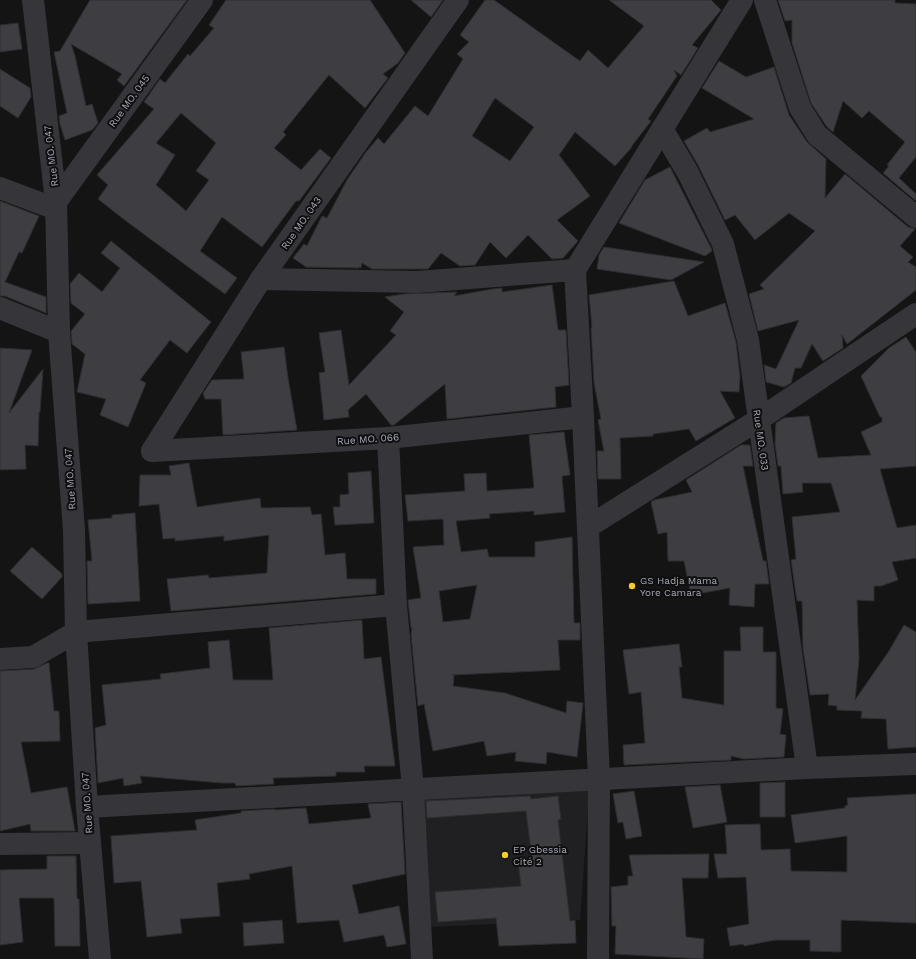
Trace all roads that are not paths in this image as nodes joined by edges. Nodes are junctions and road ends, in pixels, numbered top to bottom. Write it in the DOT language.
graph roads {
  1 [pos="33,0"];
  2 [pos="202,0"];
  3 [pos="458,0"];
  4 [pos="742,0"];
  5 [pos="766,0"];
  6 [pos="662,129"];
  7 [pos="0,188"];
  8 [pos="56,205"];
  9 [pos="916,217"];
  10 [pos="575,270"];
  11 [pos="261,279"];
  12 [pos="0,308"];
  13 [pos="916,314"];
  14 [pos="59,332"];
  15 [pos="584,417"];
  16 [pos="758,420"];
  17 [pos="388,438"];
  18 [pos="152,451"];
  19 [pos="588,527"];
  20 [pos="396,605"];
  21 [pos="76,632"];
  22 [pos="0,659"];
  23 [pos="916,764"];
  24 [pos="807,768"];
  25 [pos="599,779"];
  26 [pos="413,789"];
  27 [pos="87,807"];
  28 [pos="90,843"];
  29 [pos="0,844"];
  30 [pos="100,959"];
  31 [pos="422,959"];
  32 [pos="598,959"];
  1 -- 8 [label="street, Rue MO. 047"];
  2 -- 8 [label="street, Rue MO. 045"];
  3 -- 11 [label="street, Rue MO. 043"];
  4 -- 6 [label="street"];
  5 -- 9 [label="street"];
  6 -- 10 [label="street"];
  6 -- 16 [label="street, Rue MO. 033"];
  7 -- 8 [label="street"];
  8 -- 14 [label="street, Rue MO. 047"];
  10 -- 11 [label="street"];
  10 -- 15 [label="street"];
  11 -- 18 [label="street, Rue MO. 043"];
  12 -- 14 [label="street"];
  13 -- 16 [label="street"];
  14 -- 21 [label="street, Rue MO. 047"];
  15 -- 17 [label="street, Rue MO. 066"];
  15 -- 19 [label="street"];
  16 -- 19 [label="street"];
  16 -- 24 [label="street, Rue MO. 033"];
  17 -- 18 [label="street, Rue MO. 066"];
  17 -- 20 [label="street"];
  19 -- 25 [label="street"];
  20 -- 21 [label="street"];
  20 -- 26 [label="street"];
  21 -- 22 [label="street"];
  21 -- 27 [label="street, Rue MO. 047"];
  23 -- 24 [label="street"];
  24 -- 25 [label="street"];
  25 -- 26 [label="street"];
  25 -- 32 [label="street"];
  26 -- 27 [label="street"];
  26 -- 31 [label="street"];
  27 -- 28 [label="street, Rue MO. 047"];
  28 -- 29 [label="street"];
  28 -- 30 [label="street, Rue MO. 047"];
}
